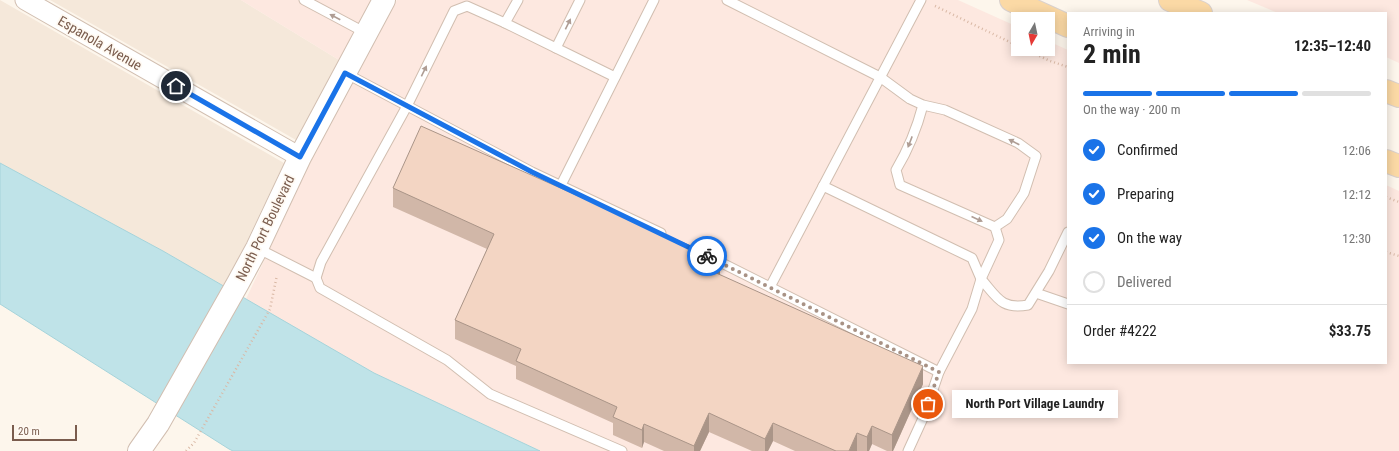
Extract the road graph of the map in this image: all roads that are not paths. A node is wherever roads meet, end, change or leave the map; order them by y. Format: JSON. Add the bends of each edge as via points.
{"nodes":[{"id":1,"x":25,"y":0,"type":"edge"},
{"id":2,"x":304,"y":0,"type":"edge"},
{"id":3,"x":384,"y":0,"type":"edge"},
{"id":4,"x":518,"y":0,"type":"edge"},
{"id":5,"x":580,"y":0,"type":"edge"},
{"id":6,"x":654,"y":0,"type":"edge"},
{"id":7,"x":727,"y":0,"type":"edge"},
{"id":8,"x":1011,"y":0,"type":"edge"},
{"id":9,"x":1170,"y":0,"type":"edge"},
{"id":10,"x":925,"y":2,"type":"edge"},
{"id":11,"x":1198,"y":12,"type":"edge"},
{"id":12,"x":505,"y":23,"type":"junction"},
{"id":13,"x":1067,"y":26,"type":"edge"},
{"id":14,"x":366,"y":33,"type":"junction"},
{"id":15,"x":556,"y":48,"type":"junction"},
{"id":16,"x":345,"y":73,"type":"junction"},
{"id":17,"x":615,"y":77,"type":"junction"},
{"id":18,"x":880,"y":77,"type":"junction"},
{"id":19,"x":1387,"y":91,"type":"edge"},
{"id":20,"x":1399,"y":96,"type":"edge"},
{"id":21,"x":923,"y":105,"type":"junction"},
{"id":22,"x":407,"y":106,"type":"junction"},
{"id":23,"x":300,"y":157,"type":"junction"},
{"id":24,"x":1387,"y":161,"type":"edge"},
{"id":25,"x":1399,"y":166,"type":"edge"},
{"id":26,"x":561,"y":185,"type":"junction"},
{"id":27,"x":823,"y":186,"type":"junction"},
{"id":28,"x":994,"y":227,"type":"junction"},
{"id":29,"x":1067,"y":234,"type":"edge"},
{"id":30,"x":667,"y":236,"type":"edge"},
{"id":31,"x":257,"y":248,"type":"junction"},
{"id":32,"x":702,"y":253,"type":"edge"},
{"id":33,"x":316,"y":278,"type":"junction"},
{"id":34,"x":981,"y":279,"type":"junction"},
{"id":35,"x":770,"y":287,"type":"junction"},
{"id":36,"x":1036,"y":293,"type":"junction"},
{"id":37,"x":1067,"y":304,"type":"edge"},
{"id":38,"x":939,"y":372,"type":"junction"},
{"id":39,"x":139,"y":451,"type":"edge"},
{"id":40,"x":622,"y":451,"type":"edge"},
{"id":41,"x":908,"y":451,"type":"edge"}],
"edges":[{"from":1,"to":23,"type":"street","name":"Espanola Avenue"},
{"from":14,"to":2,"type":"lane","one_way":true},
{"from":3,"to":14,"type":"street","name":"North Port Boulevard"},
{"from":4,"to":12,"type":"lane"},
{"from":15,"to":5,"type":"lane","one_way":true},
{"from":6,"to":17,"type":"lane"},
{"from":7,"to":18,"type":"lane"},
{"from":8,"to":13,"type":"main road"},
{"from":9,"to":11,"type":"main road"},
{"from":10,"to":18,"type":"lane"},
{"from":12,"to":15,"type":"lane"},
{"from":22,"to":12,"type":"lane","one_way":true,"via":[[454,11],[466,6]]},
{"from":14,"to":16,"type":"street","name":"North Port Boulevard"},
{"from":15,"to":17,"type":"lane"},
{"from":16,"to":22,"type":"lane"},
{"from":16,"to":23,"type":"street","name":"North Port Boulevard"},
{"from":17,"to":26,"type":"lane"},
{"from":18,"to":21,"type":"lane","via":[[910,99]]},
{"from":18,"to":27,"type":"lane"},
{"from":19,"to":20,"type":"main road"},
{"from":21,"to":28,"type":"lane","one_way":true,"via":[[906,153],[896,170],[900,185]]},
{"from":28,"to":21,"type":"lane","one_way":true,"via":[[1007,219],[1024,193],[1036,156],[1018,143],[945,110]]},
{"from":22,"to":26,"type":"lane"},
{"from":22,"to":33,"type":"lane","via":[[321,262]]},
{"from":23,"to":31,"type":"street","name":"North Port Boulevard"},
{"from":24,"to":25,"type":"main road"},
{"from":26,"to":30,"type":"lane"},
{"from":27,"to":34,"type":"lane","via":[[972,258]]},
{"from":27,"to":35,"type":"lane"},
{"from":28,"to":34,"type":"lane","via":[[999,240]]},
{"from":29,"to":36,"type":"lane"},
{"from":31,"to":33,"type":"lane"},
{"from":31,"to":39,"type":"street","name":"North Port Boulevard","via":[[158,424]]},
{"from":32,"to":35,"type":"lane"},
{"from":33,"to":40,"type":"lane","via":[[320,288],[447,360],[490,394]]},
{"from":34,"to":36,"type":"lane","via":[[1002,303],[1016,308],[1028,305]]},
{"from":34,"to":38,"type":"lane","via":[[972,309]]},
{"from":35,"to":38,"type":"lane"},
{"from":36,"to":37,"type":"lane"},
{"from":38,"to":41,"type":"lane","via":[[924,416]]}]}
